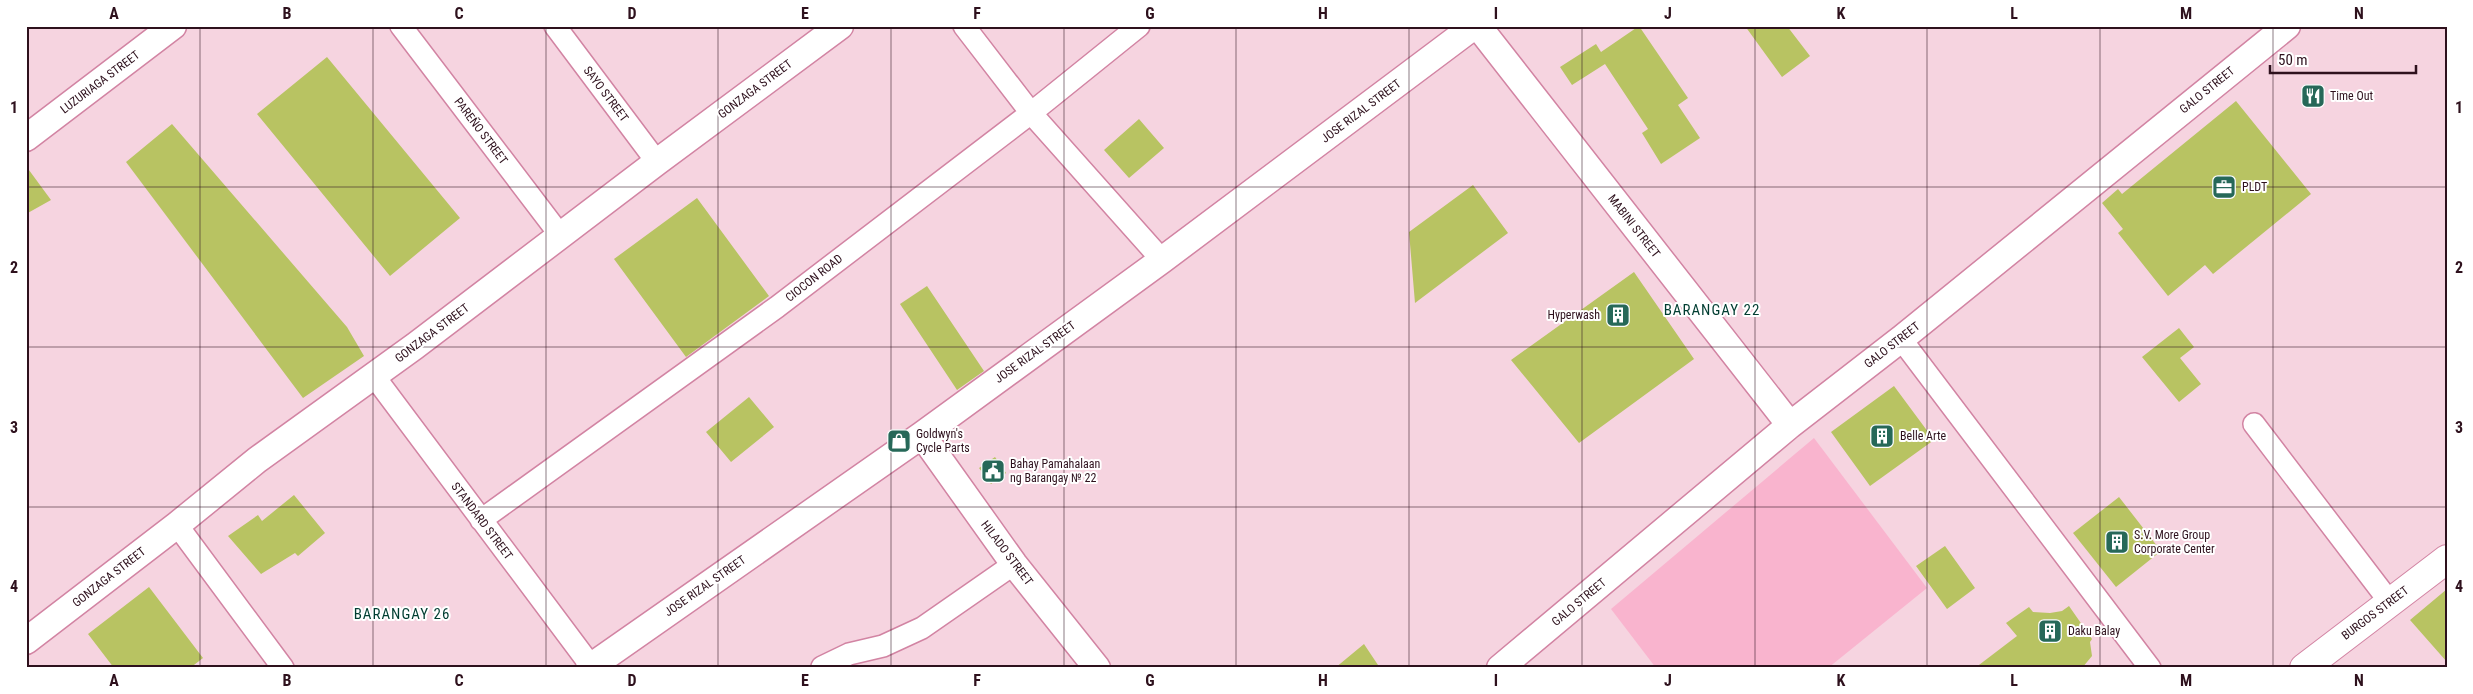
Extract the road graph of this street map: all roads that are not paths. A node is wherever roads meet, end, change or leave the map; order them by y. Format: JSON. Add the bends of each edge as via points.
{"nodes":[{"id":1,"x":173,"y":26,"type":"edge"},
{"id":2,"x":401,"y":26,"type":"edge"},
{"id":3,"x":556,"y":26,"type":"edge"},
{"id":4,"x":840,"y":26,"type":"edge"},
{"id":5,"x":964,"y":26,"type":"edge"},
{"id":6,"x":1140,"y":26,"type":"edge"},
{"id":7,"x":1476,"y":26,"type":"edge"},
{"id":8,"x":2288,"y":26,"type":"edge"},
{"id":9,"x":1032,"y":113,"type":"junction"},
{"id":10,"x":26,"y":138,"type":"edge"},
{"id":11,"x":657,"y":162,"type":"junction"},
{"id":12,"x":560,"y":235,"type":"junction"},
{"id":13,"x":1162,"y":260,"type":"junction"},
{"id":14,"x":1901,"y":339,"type":"junction"},
{"id":15,"x":374,"y":376,"type":"junction"},
{"id":16,"x":2254,"y":424,"type":"dead end"},
{"id":17,"x":1790,"y":425,"type":"junction"},
{"id":18,"x":922,"y":435,"type":"junction"},
{"id":19,"x":481,"y":520,"type":"junction"},
{"id":20,"x":176,"y":526,"type":"junction"},
{"id":21,"x":2447,"y":559,"type":"edge"},
{"id":22,"x":1014,"y":564,"type":"junction"},
{"id":23,"x":2389,"y":601,"type":"junction"},
{"id":24,"x":26,"y":641,"type":"edge"},
{"id":25,"x":590,"y":667,"type":"edge"},
{"id":26,"x":822,"y":667,"type":"edge"},
{"id":27,"x":283,"y":668,"type":"edge"},
{"id":28,"x":1097,"y":668,"type":"edge"},
{"id":29,"x":1500,"y":668,"type":"edge"},
{"id":30,"x":2150,"y":668,"type":"edge"},
{"id":31,"x":2304,"y":668,"type":"edge"}],
"edges":[{"from":1,"to":10,"type":"street","name":"LUZURIAGA STREET"},
{"from":2,"to":12,"type":"street","name":"PAREÑO STREET"},
{"from":3,"to":11,"type":"street","name":"SAYO STREET"},
{"from":4,"to":11,"type":"street","name":"GONZAGA STREET"},
{"from":5,"to":9,"type":"street"},
{"from":6,"to":9,"type":"street","name":"CIOCON ROAD"},
{"from":7,"to":13,"type":"street","name":"JOSE RIZAL STREET"},
{"from":7,"to":17,"type":"street","name":"MABINI STREET"},
{"from":8,"to":14,"type":"street","name":"GALO STREET"},
{"from":9,"to":13,"type":"street"},
{"from":9,"to":19,"type":"street","name":"CIOCON ROAD","via":[[777,307]]},
{"from":11,"to":12,"type":"street","name":"GONZAGA STREET"},
{"from":12,"to":15,"type":"street","name":"GONZAGA STREET"},
{"from":13,"to":18,"type":"street","name":"JOSE RIZAL STREET"},
{"from":14,"to":17,"type":"street","name":"GALO STREET"},
{"from":14,"to":30,"type":"street"},
{"from":15,"to":19,"type":"street","name":"STANDARD STREET"},
{"from":15,"to":20,"type":"street","name":"GONZAGA STREET","via":[[257,460]]},
{"from":16,"to":23,"type":"street"},
{"from":17,"to":29,"type":"street","name":"GALO STREET"},
{"from":18,"to":22,"type":"street","name":"HILADO STREET"},
{"from":18,"to":25,"type":"street","name":"JOSE RIZAL STREET"},
{"from":19,"to":25,"type":"street","name":"STANDARD STREET"},
{"from":20,"to":24,"type":"street","name":"GONZAGA STREET"},
{"from":20,"to":27,"type":"street"},
{"from":21,"to":23,"type":"main road","name":"BURGOS STREET"},
{"from":22,"to":26,"type":"street","via":[[922,628],[883,646],[849,654]]},
{"from":22,"to":28,"type":"street","name":"HILADO STREET"},
{"from":23,"to":31,"type":"main road","name":"BURGOS STREET"}]}
